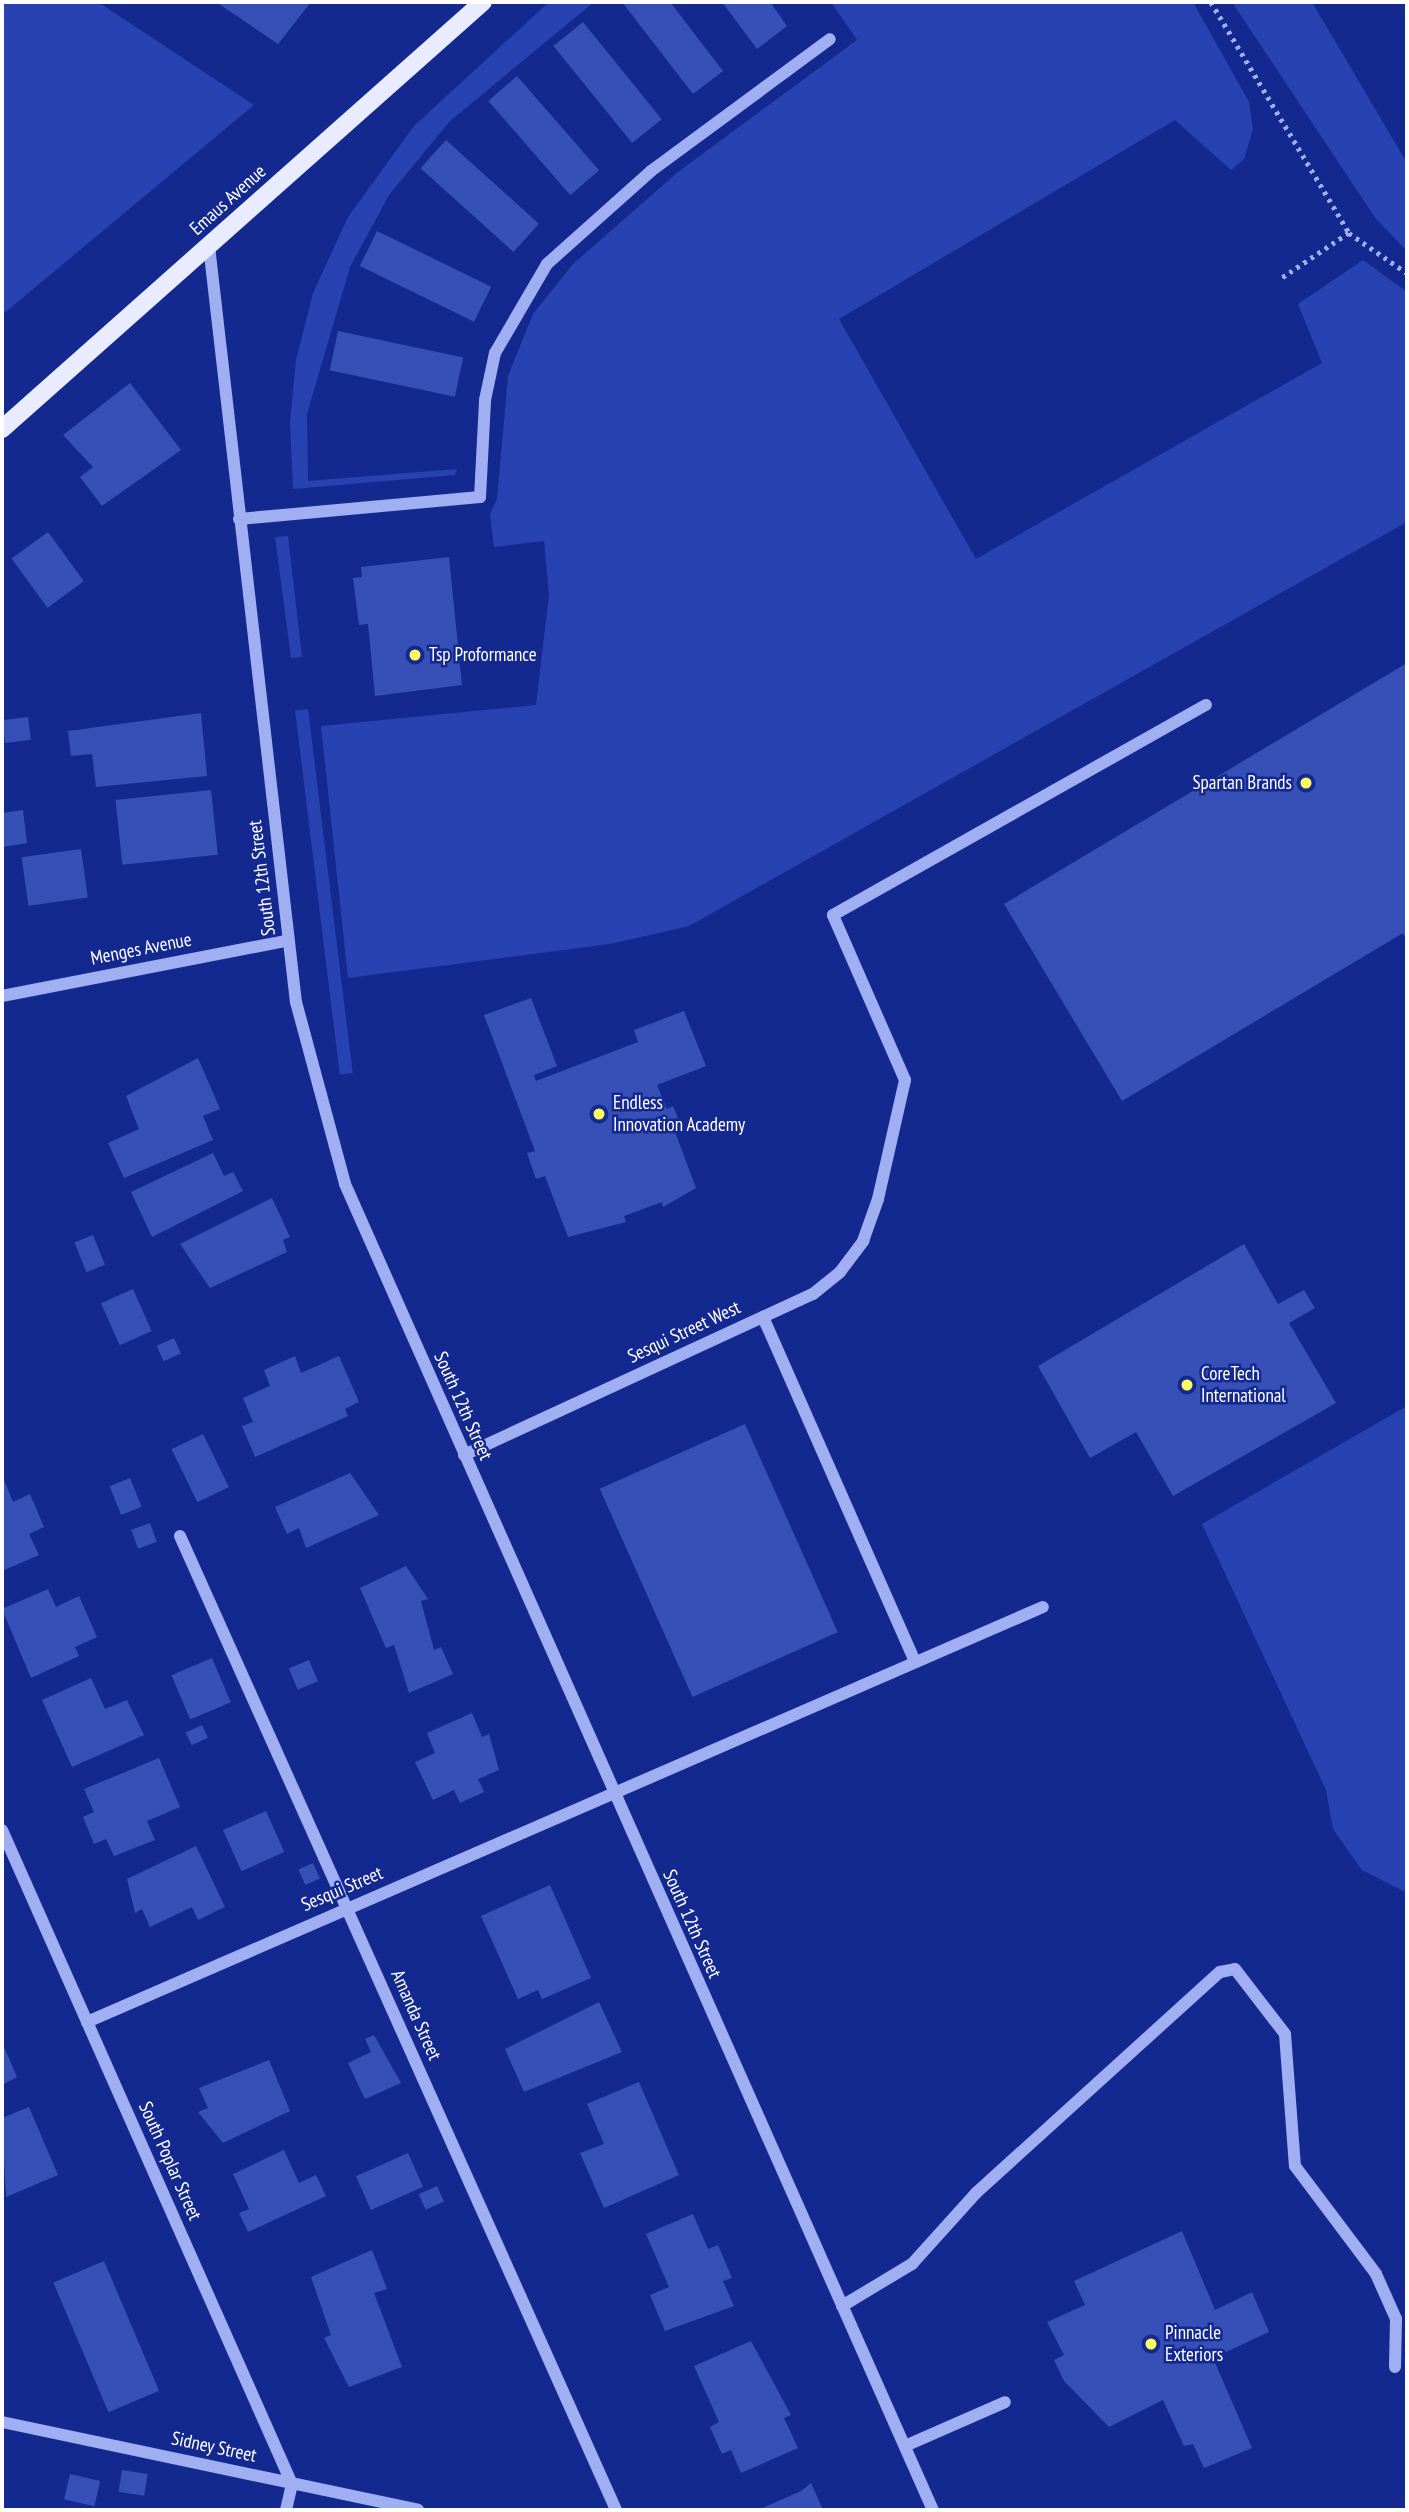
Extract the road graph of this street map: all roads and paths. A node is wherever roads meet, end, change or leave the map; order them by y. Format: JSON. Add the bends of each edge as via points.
{"nodes":[{"id":1,"x":484,"y":2,"type":"edge"},
{"id":2,"x":1211,"y":2,"type":"edge"},
{"id":3,"x":831,"y":39,"type":"dead end"},
{"id":4,"x":1349,"y":233,"type":"junction"},
{"id":5,"x":209,"y":246,"type":"junction"},
{"id":6,"x":1407,"y":273,"type":"edge"},
{"id":7,"x":1282,"y":278,"type":"dead end"},
{"id":8,"x":2,"y":429,"type":"edge"},
{"id":9,"x":239,"y":519,"type":"junction"},
{"id":10,"x":1206,"y":705,"type":"dead end"},
{"id":11,"x":289,"y":940,"type":"junction"},
{"id":12,"x":2,"y":996,"type":"edge"},
{"id":13,"x":763,"y":1317,"type":"junction"},
{"id":14,"x":464,"y":1455,"type":"junction"},
{"id":15,"x":180,"y":1536,"type":"dead end"},
{"id":16,"x":1043,"y":1607,"type":"dead end"},
{"id":17,"x":915,"y":1662,"type":"junction"},
{"id":18,"x":612,"y":1793,"type":"junction"},
{"id":19,"x":2,"y":1830,"type":"edge"},
{"id":20,"x":347,"y":1908,"type":"junction"},
{"id":21,"x":87,"y":2022,"type":"junction"},
{"id":22,"x":842,"y":2306,"type":"junction"},
{"id":23,"x":1395,"y":2367,"type":"dead end"},
{"id":24,"x":1005,"y":2402,"type":"dead end"},
{"id":25,"x":2,"y":2422,"type":"edge"},
{"id":26,"x":905,"y":2446,"type":"junction"},
{"id":27,"x":292,"y":2484,"type":"junction"},
{"id":28,"x":286,"y":2510,"type":"edge"},
{"id":29,"x":418,"y":2510,"type":"edge"},
{"id":30,"x":616,"y":2510,"type":"edge"},
{"id":31,"x":933,"y":2510,"type":"edge"}],
"edges":[{"from":1,"to":5,"type":"main road","name":"Emaus Avenue"},
{"from":2,"to":4,"type":"path"},
{"from":3,"to":9,"type":"street","via":[[651,171],[547,264],[495,353],[485,400],[480,497]]},
{"from":4,"to":6,"type":"path"},
{"from":4,"to":7,"type":"path"},
{"from":5,"to":8,"type":"main road","name":"Emaus Avenue"},
{"from":5,"to":9,"type":"street","name":"South 12th Street"},
{"from":9,"to":11,"type":"street","name":"South 12th Street"},
{"from":10,"to":13,"type":"street","name":"Sesqui Street West","via":[[833,915],[905,1080],[878,1199],[863,1241],[840,1272],[813,1294]]},
{"from":11,"to":12,"type":"street","name":"Menges Avenue"},
{"from":11,"to":14,"type":"street","name":"South 12th Street","via":[[316,1094],[345,1184]]},
{"from":13,"to":14,"type":"street","name":"Sesqui Street West"},
{"from":13,"to":17,"type":"street"},
{"from":14,"to":18,"type":"street","name":"South 12th Street"},
{"from":15,"to":20,"type":"street","name":"Amanda Street"},
{"from":16,"to":17,"type":"street","name":"Sesqui Street"},
{"from":17,"to":18,"type":"street","name":"Sesqui Street"},
{"from":18,"to":20,"type":"street","name":"Sesqui Street"},
{"from":18,"to":22,"type":"street","name":"South 12th Street"},
{"from":19,"to":21,"type":"street","name":"South Poplar Street"},
{"from":20,"to":21,"type":"street","name":"Sesqui Street"},
{"from":20,"to":30,"type":"street","name":"Amanda Street"},
{"from":21,"to":27,"type":"street","name":"South Poplar Street"},
{"from":22,"to":23,"type":"street","via":[[912,2264],[976,2193],[1220,1972],[1235,1969],[1285,2034],[1294,2166],[1376,2274],[1396,2319]]},
{"from":22,"to":26,"type":"street","name":"South 12th Street"},
{"from":24,"to":26,"type":"street"},
{"from":25,"to":27,"type":"street","name":"Sidney Street"},
{"from":26,"to":31,"type":"street","name":"South 12th Street"},
{"from":27,"to":28,"type":"street"},
{"from":27,"to":29,"type":"street","name":"Sidney Street"}]}
